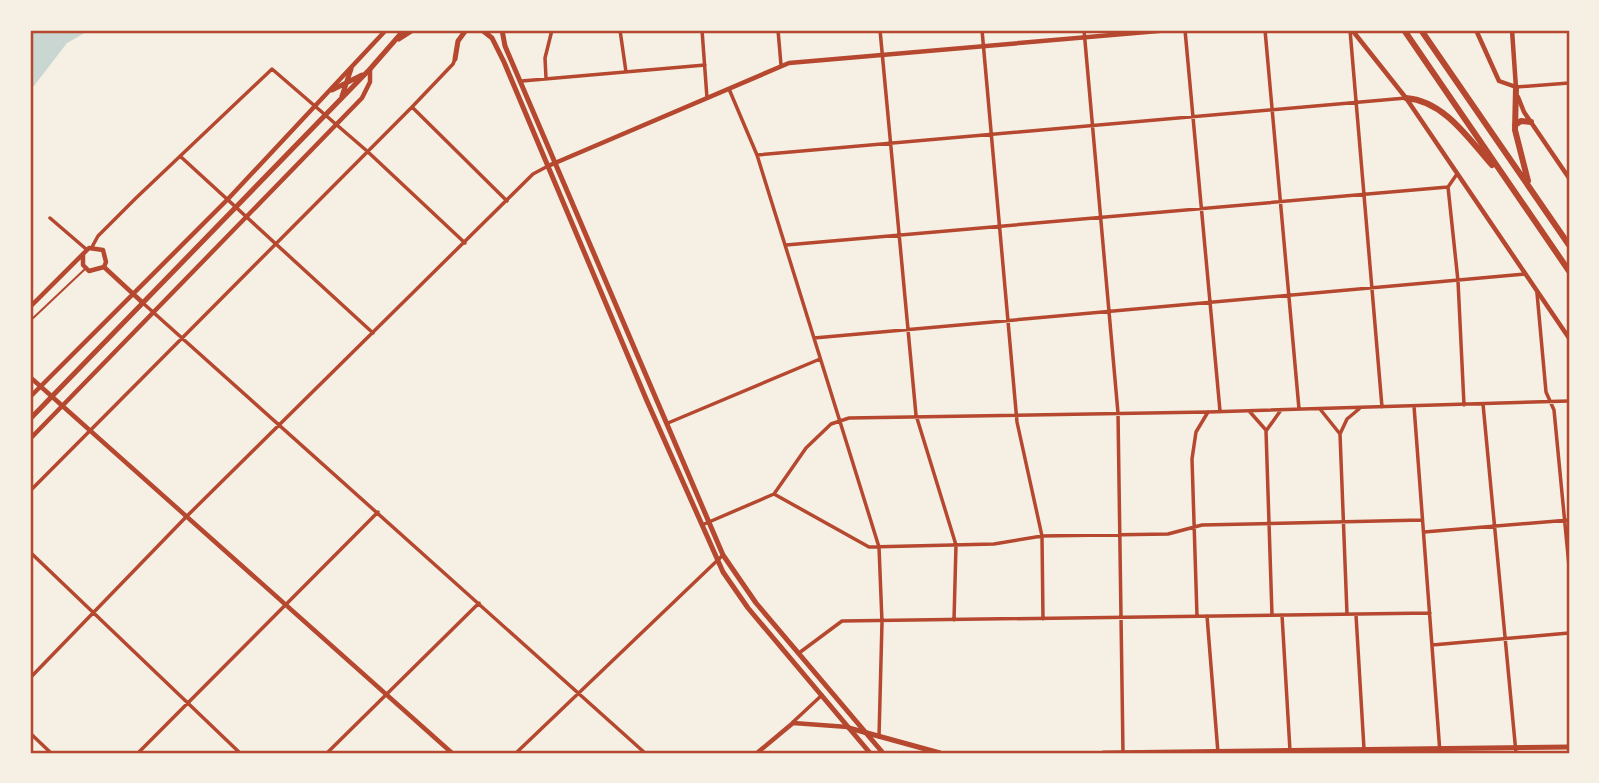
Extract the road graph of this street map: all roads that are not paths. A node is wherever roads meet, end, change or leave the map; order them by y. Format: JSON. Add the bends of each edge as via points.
{"nodes":[{"id":1,"x":386,"y":30,"type":"edge"},
{"id":2,"x":404,"y":30,"type":"edge"},
{"id":3,"x":413,"y":30,"type":"edge"},
{"id":4,"x":466,"y":30,"type":"edge"},
{"id":5,"x":482,"y":30,"type":"edge"},
{"id":6,"x":502,"y":30,"type":"edge"},
{"id":7,"x":552,"y":30,"type":"edge"},
{"id":8,"x":620,"y":30,"type":"edge"},
{"id":9,"x":702,"y":30,"type":"edge"},
{"id":10,"x":778,"y":30,"type":"edge"},
{"id":11,"x":880,"y":30,"type":"edge"},
{"id":12,"x":982,"y":30,"type":"edge"},
{"id":13,"x":1084,"y":30,"type":"edge"},
{"id":14,"x":1170,"y":30,"type":"edge"},
{"id":15,"x":1185,"y":30,"type":"edge"},
{"id":16,"x":1265,"y":30,"type":"edge"},
{"id":17,"x":1351,"y":30,"type":"edge"},
{"id":18,"x":1404,"y":30,"type":"edge"},
{"id":19,"x":1420,"y":30,"type":"edge"},
{"id":20,"x":1475,"y":30,"type":"edge"},
{"id":21,"x":1512,"y":30,"type":"edge"},
{"id":22,"x":1085,"y":37,"type":"junction"},
{"id":23,"x":394,"y":43,"type":"junction"},
{"id":24,"x":984,"y":45,"type":"junction"},
{"id":25,"x":883,"y":54,"type":"junction"},
{"id":26,"x":455,"y":59,"type":"joint"},
{"id":27,"x":705,"y":65,"type":"junction"},
{"id":28,"x":781,"y":65,"type":"junction"},
{"id":29,"x":351,"y":69,"type":"junction"},
{"id":30,"x":370,"y":69,"type":"junction"},
{"id":31,"x":626,"y":72,"type":"junction"},
{"id":32,"x":546,"y":78,"type":"junction"},
{"id":33,"x":522,"y":81,"type":"junction"},
{"id":34,"x":1569,"y":83,"type":"edge"},
{"id":35,"x":347,"y":84,"type":"junction"},
{"id":36,"x":1516,"y":87,"type":"junction"},
{"id":37,"x":729,"y":89,"type":"junction"},
{"id":38,"x":332,"y":90,"type":"junction"},
{"id":39,"x":707,"y":98,"type":"junction"},
{"id":40,"x":1406,"y":98,"type":"junction"},
{"id":41,"x":341,"y":100,"type":"junction"},
{"id":42,"x":1356,"y":101,"type":"junction"},
{"id":43,"x":316,"y":107,"type":"junction"},
{"id":44,"x":412,"y":107,"type":"junction"},
{"id":45,"x":1272,"y":108,"type":"junction"},
{"id":46,"x":1195,"y":114,"type":"junction"},
{"id":47,"x":326,"y":116,"type":"junction"},
{"id":48,"x":1531,"y":122,"type":"junction"},
{"id":49,"x":1094,"y":124,"type":"junction"},
{"id":50,"x":335,"y":125,"type":"junction"},
{"id":51,"x":1515,"y":125,"type":"junction"},
{"id":52,"x":992,"y":134,"type":"junction"},
{"id":53,"x":890,"y":142,"type":"junction"},
{"id":54,"x":367,"y":151,"type":"junction"},
{"id":55,"x":757,"y":155,"type":"junction"},
{"id":56,"x":180,"y":156,"type":"junction"},
{"id":57,"x":557,"y":163,"type":"junction"},
{"id":58,"x":548,"y":166,"type":"junction"},
{"id":59,"x":1457,"y":174,"type":"junction"},
{"id":60,"x":1569,"y":178,"type":"edge"},
{"id":61,"x":1448,"y":187,"type":"junction"},
{"id":62,"x":1512,"y":188,"type":"junction"},
{"id":63,"x":1364,"y":196,"type":"junction"},
{"id":64,"x":1536,"y":198,"type":"junction"},
{"id":65,"x":228,"y":199,"type":"junction"},
{"id":66,"x":507,"y":201,"type":"junction"},
{"id":67,"x":1280,"y":202,"type":"junction"},
{"id":68,"x":237,"y":208,"type":"junction"},
{"id":69,"x":1202,"y":209,"type":"junction"},
{"id":70,"x":246,"y":216,"type":"junction"},
{"id":71,"x":50,"y":218,"type":"dead end"},
{"id":72,"x":1102,"y":218,"type":"junction"},
{"id":73,"x":999,"y":226,"type":"junction"},
{"id":74,"x":901,"y":236,"type":"junction"},
{"id":75,"x":275,"y":243,"type":"junction"},
{"id":76,"x":465,"y":243,"type":"junction"},
{"id":77,"x":786,"y":246,"type":"junction"},
{"id":78,"x":1569,"y":246,"type":"edge"},
{"id":79,"x":92,"y":247,"type":"junction"},
{"id":80,"x":84,"y":251,"type":"junction"},
{"id":81,"x":104,"y":267,"type":"junction"},
{"id":82,"x":86,"y":268,"type":"junction"},
{"id":83,"x":1569,"y":271,"type":"edge"},
{"id":84,"x":1525,"y":274,"type":"junction"},
{"id":85,"x":1458,"y":281,"type":"junction"},
{"id":86,"x":1373,"y":288,"type":"junction"},
{"id":87,"x":1536,"y":290,"type":"junction"},
{"id":88,"x":132,"y":294,"type":"junction"},
{"id":89,"x":1289,"y":296,"type":"junction"},
{"id":90,"x":143,"y":303,"type":"junction"},
{"id":91,"x":1210,"y":303,"type":"junction"},
{"id":92,"x":30,"y":307,"type":"edge"},
{"id":93,"x":1110,"y":310,"type":"junction"},
{"id":94,"x":152,"y":312,"type":"junction"},
{"id":95,"x":30,"y":321,"type":"edge"},
{"id":96,"x":1008,"y":321,"type":"junction"},
{"id":97,"x":909,"y":328,"type":"junction"},
{"id":98,"x":373,"y":333,"type":"junction"},
{"id":99,"x":180,"y":336,"type":"junction"},
{"id":100,"x":814,"y":338,"type":"junction"},
{"id":101,"x":1569,"y":338,"type":"edge"},
{"id":102,"x":820,"y":359,"type":"junction"},
{"id":103,"x":30,"y":377,"type":"edge"},
{"id":104,"x":40,"y":386,"type":"junction"},
{"id":105,"x":30,"y":397,"type":"edge"},
{"id":106,"x":52,"y":397,"type":"junction"},
{"id":107,"x":1550,"y":401,"type":"junction"},
{"id":108,"x":1569,"y":401,"type":"edge"},
{"id":109,"x":1483,"y":404,"type":"junction"},
{"id":110,"x":1464,"y":405,"type":"junction"},
{"id":111,"x":61,"y":406,"type":"junction"},
{"id":112,"x":1414,"y":406,"type":"junction"},
{"id":113,"x":1382,"y":407,"type":"junction"},
{"id":114,"x":1361,"y":408,"type":"junction"},
{"id":115,"x":1299,"y":409,"type":"junction"},
{"id":116,"x":1320,"y":409,"type":"junction"},
{"id":117,"x":1281,"y":410,"type":"junction"},
{"id":118,"x":1220,"y":411,"type":"junction"},
{"id":119,"x":1249,"y":411,"type":"junction"},
{"id":120,"x":1208,"y":412,"type":"junction"},
{"id":121,"x":1118,"y":413,"type":"junction"},
{"id":122,"x":1016,"y":414,"type":"junction"},
{"id":123,"x":916,"y":415,"type":"junction"},
{"id":124,"x":30,"y":419,"type":"edge"},
{"id":125,"x":839,"y":420,"type":"junction"},
{"id":126,"x":668,"y":423,"type":"junction"},
{"id":127,"x":280,"y":426,"type":"junction"},
{"id":128,"x":88,"y":431,"type":"junction"},
{"id":129,"x":1266,"y":431,"type":"junction"},
{"id":130,"x":1340,"y":434,"type":"junction"},
{"id":131,"x":30,"y":439,"type":"edge"},
{"id":132,"x":30,"y":491,"type":"edge"},
{"id":133,"x":774,"y":494,"type":"junction"},
{"id":134,"x":378,"y":512,"type":"junction"},
{"id":135,"x":186,"y":517,"type":"junction"},
{"id":136,"x":1422,"y":520,"type":"junction"},
{"id":137,"x":1567,"y":520,"type":"edge"},
{"id":138,"x":1269,"y":522,"type":"junction"},
{"id":139,"x":1344,"y":522,"type":"junction"},
{"id":140,"x":705,"y":524,"type":"junction"},
{"id":141,"x":1195,"y":525,"type":"junction"},
{"id":142,"x":1494,"y":526,"type":"junction"},
{"id":143,"x":1424,"y":532,"type":"junction"},
{"id":144,"x":1122,"y":534,"type":"junction"},
{"id":145,"x":1042,"y":536,"type":"junction"},
{"id":146,"x":956,"y":545,"type":"junction"},
{"id":147,"x":879,"y":547,"type":"junction"},
{"id":148,"x":30,"y":552,"type":"edge"},
{"id":149,"x":723,"y":555,"type":"junction"},
{"id":150,"x":716,"y":559,"type":"junction"},
{"id":151,"x":1569,"y":566,"type":"edge"},
{"id":152,"x":479,"y":603,"type":"junction"},
{"id":153,"x":285,"y":606,"type":"junction"},
{"id":154,"x":93,"y":612,"type":"junction"},
{"id":155,"x":1430,"y":613,"type":"junction"},
{"id":156,"x":1347,"y":614,"type":"junction"},
{"id":157,"x":1356,"y":614,"type":"junction"},
{"id":158,"x":1272,"y":615,"type":"junction"},
{"id":159,"x":1282,"y":615,"type":"junction"},
{"id":160,"x":1207,"y":616,"type":"junction"},
{"id":161,"x":1122,"y":617,"type":"junction"},
{"id":162,"x":1197,"y":617,"type":"junction"},
{"id":163,"x":1043,"y":619,"type":"junction"},
{"id":164,"x":954,"y":621,"type":"junction"},
{"id":165,"x":882,"y":622,"type":"junction"},
{"id":166,"x":1569,"y":633,"type":"edge"},
{"id":167,"x":1506,"y":638,"type":"junction"},
{"id":168,"x":1432,"y":645,"type":"junction"},
{"id":169,"x":798,"y":653,"type":"junction"},
{"id":170,"x":30,"y":678,"type":"edge"},
{"id":171,"x":578,"y":694,"type":"junction"},
{"id":172,"x":386,"y":695,"type":"junction"},
{"id":173,"x":822,"y":695,"type":"junction"},
{"id":174,"x":189,"y":703,"type":"junction"},
{"id":175,"x":793,"y":723,"type":"junction"},
{"id":176,"x":849,"y":727,"type":"junction"},
{"id":177,"x":30,"y":733,"type":"edge"},
{"id":178,"x":867,"y":733,"type":"junction"},
{"id":179,"x":879,"y":737,"type":"junction"},
{"id":180,"x":1569,"y":747,"type":"edge"},
{"id":181,"x":1364,"y":749,"type":"junction"},
{"id":182,"x":1516,"y":750,"type":"edge"},
{"id":183,"x":1290,"y":751,"type":"junction"},
{"id":184,"x":1440,"y":751,"type":"edge"},
{"id":185,"x":1123,"y":752,"type":"edge"},
{"id":186,"x":1218,"y":752,"type":"edge"},
{"id":187,"x":51,"y":753,"type":"edge"},
{"id":188,"x":138,"y":753,"type":"edge"},
{"id":189,"x":240,"y":753,"type":"edge"},
{"id":190,"x":327,"y":753,"type":"edge"},
{"id":191,"x":452,"y":753,"type":"edge"},
{"id":192,"x":516,"y":753,"type":"edge"},
{"id":193,"x":645,"y":753,"type":"edge"},
{"id":194,"x":757,"y":753,"type":"edge"},
{"id":195,"x":870,"y":753,"type":"edge"},
{"id":196,"x":883,"y":753,"type":"edge"},
{"id":197,"x":937,"y":753,"type":"edge"},
{"id":198,"x":1103,"y":753,"type":"edge"}],
"edges":[{"from":1,"to":29,"type":"street"},
{"from":2,"to":23,"type":"main road"},
{"from":3,"to":23,"type":"main road"},
{"from":4,"to":26,"type":"main road","via":[[458,41]]},
{"from":5,"to":58,"type":"main road","via":[[495,42]]},
{"from":6,"to":33,"type":"main road"},
{"from":7,"to":32,"type":"street"},
{"from":8,"to":31,"type":"street"},
{"from":9,"to":27,"type":"street"},
{"from":10,"to":28,"type":"street"},
{"from":11,"to":25,"type":"street"},
{"from":12,"to":24,"type":"street"},
{"from":13,"to":22,"type":"street"},
{"from":14,"to":22,"type":"street"},
{"from":15,"to":46,"type":"street"},
{"from":16,"to":45,"type":"street"},
{"from":17,"to":40,"type":"street"},
{"from":17,"to":42,"type":"street"},
{"from":18,"to":62,"type":"highway"},
{"from":19,"to":64,"type":"highway"},
{"from":20,"to":36,"type":"street","via":[[1499,81]]},
{"from":21,"to":36,"type":"street"},
{"from":22,"to":24,"type":"street"},
{"from":22,"to":49,"type":"street"},
{"from":23,"to":30,"type":"main road"},
{"from":24,"to":25,"type":"street"},
{"from":24,"to":52,"type":"street"},
{"from":25,"to":28,"type":"street"},
{"from":25,"to":53,"type":"street"},
{"from":26,"to":44,"type":"street"},
{"from":27,"to":31,"type":"street"},
{"from":27,"to":39,"type":"street"},
{"from":28,"to":37,"type":"street"},
{"from":29,"to":35,"type":"main road"},
{"from":29,"to":38,"type":"street"},
{"from":30,"to":35,"type":"main road"},
{"from":30,"to":41,"type":"main road"},
{"from":30,"to":50,"type":"street","via":[[362,98]]},
{"from":31,"to":32,"type":"street"},
{"from":32,"to":33,"type":"street"},
{"from":33,"to":57,"type":"main road"},
{"from":34,"to":36,"type":"street"},
{"from":35,"to":38,"type":"main road"},
{"from":35,"to":41,"type":"main road"},
{"from":36,"to":48,"type":"street","via":[[1519,104]]},
{"from":36,"to":51,"type":"highway"},
{"from":37,"to":39,"type":"street"},
{"from":37,"to":55,"type":"street"},
{"from":38,"to":43,"type":"street"},
{"from":39,"to":57,"type":"street"},
{"from":40,"to":42,"type":"street"},
{"from":40,"to":59,"type":"street"},
{"from":40,"to":62,"type":"highway","via":[[1427,102],[1444,113]]},
{"from":41,"to":47,"type":"main road"},
{"from":42,"to":45,"type":"street"},
{"from":42,"to":63,"type":"street"},
{"from":43,"to":47,"type":"street"},
{"from":43,"to":56,"type":"street","via":[[270,69]]},
{"from":43,"to":65,"type":"street"},
{"from":44,"to":54,"type":"street"},
{"from":44,"to":66,"type":"street"},
{"from":45,"to":46,"type":"street"},
{"from":45,"to":67,"type":"street"},
{"from":46,"to":49,"type":"street"},
{"from":46,"to":69,"type":"street"},
{"from":47,"to":50,"type":"street"},
{"from":47,"to":68,"type":"main road"},
{"from":48,"to":51,"type":"highway"},
{"from":48,"to":60,"type":"street"},
{"from":49,"to":52,"type":"street"},
{"from":49,"to":72,"type":"street"},
{"from":50,"to":54,"type":"street"},
{"from":50,"to":70,"type":"street"},
{"from":51,"to":64,"type":"highway","via":[[1521,162]]},
{"from":52,"to":53,"type":"street"},
{"from":52,"to":73,"type":"street"},
{"from":53,"to":55,"type":"street"},
{"from":53,"to":74,"type":"street"},
{"from":54,"to":75,"type":"street"},
{"from":54,"to":76,"type":"street"},
{"from":55,"to":77,"type":"street"},
{"from":56,"to":65,"type":"street"},
{"from":56,"to":79,"type":"street"},
{"from":57,"to":58,"type":"street"},
{"from":57,"to":126,"type":"main road"},
{"from":58,"to":66,"type":"street","via":[[533,174]]},
{"from":58,"to":140,"type":"main road"},
{"from":59,"to":61,"type":"street"},
{"from":59,"to":84,"type":"street"},
{"from":61,"to":63,"type":"street"},
{"from":61,"to":85,"type":"street"},
{"from":62,"to":83,"type":"highway"},
{"from":63,"to":67,"type":"street"},
{"from":63,"to":86,"type":"street"},
{"from":64,"to":78,"type":"highway"},
{"from":65,"to":68,"type":"street"},
{"from":65,"to":88,"type":"street"},
{"from":66,"to":76,"type":"street"},
{"from":67,"to":69,"type":"street"},
{"from":67,"to":89,"type":"street"},
{"from":68,"to":70,"type":"street"},
{"from":68,"to":90,"type":"main road"},
{"from":69,"to":72,"type":"street"},
{"from":69,"to":91,"type":"street"},
{"from":70,"to":75,"type":"street"},
{"from":70,"to":94,"type":"street"},
{"from":71,"to":80,"type":"street"},
{"from":72,"to":73,"type":"street"},
{"from":72,"to":93,"type":"street"},
{"from":73,"to":74,"type":"street"},
{"from":73,"to":96,"type":"street"},
{"from":74,"to":77,"type":"street"},
{"from":74,"to":97,"type":"street"},
{"from":75,"to":98,"type":"street"},
{"from":75,"to":99,"type":"street"},
{"from":76,"to":98,"type":"street"},
{"from":77,"to":100,"type":"street"},
{"from":79,"to":80,"type":"street"},
{"from":79,"to":81,"type":"street","via":[[103,250]]},
{"from":80,"to":82,"type":"street"},
{"from":80,"to":92,"type":"street"},
{"from":81,"to":82,"type":"street","via":[[93,272]]},
{"from":81,"to":88,"type":"street"},
{"from":82,"to":95,"type":"lane"},
{"from":84,"to":85,"type":"street"},
{"from":84,"to":87,"type":"street"},
{"from":85,"to":86,"type":"street"},
{"from":85,"to":110,"type":"street"},
{"from":86,"to":89,"type":"street"},
{"from":86,"to":113,"type":"street"},
{"from":87,"to":101,"type":"street"},
{"from":87,"to":107,"type":"street"},
{"from":88,"to":90,"type":"street"},
{"from":88,"to":104,"type":"street"},
{"from":89,"to":91,"type":"street"},
{"from":89,"to":115,"type":"street"},
{"from":90,"to":94,"type":"street"},
{"from":90,"to":106,"type":"main road"},
{"from":91,"to":93,"type":"street"},
{"from":91,"to":118,"type":"street"},
{"from":93,"to":96,"type":"street"},
{"from":93,"to":121,"type":"street"},
{"from":94,"to":99,"type":"street"},
{"from":94,"to":111,"type":"street"},
{"from":96,"to":97,"type":"street"},
{"from":96,"to":122,"type":"street"},
{"from":97,"to":100,"type":"street"},
{"from":97,"to":123,"type":"street"},
{"from":98,"to":127,"type":"street"},
{"from":99,"to":127,"type":"street"},
{"from":99,"to":128,"type":"street"},
{"from":100,"to":102,"type":"street"},
{"from":102,"to":125,"type":"street"},
{"from":102,"to":126,"type":"street"},
{"from":103,"to":104,"type":"street"},
{"from":104,"to":105,"type":"street"},
{"from":104,"to":106,"type":"street"},
{"from":106,"to":111,"type":"street"},
{"from":106,"to":124,"type":"main road"},
{"from":107,"to":108,"type":"street"},
{"from":107,"to":109,"type":"street"},
{"from":107,"to":137,"type":"street"},
{"from":109,"to":110,"type":"street"},
{"from":109,"to":142,"type":"street"},
{"from":110,"to":112,"type":"street"},
{"from":111,"to":128,"type":"street"},
{"from":111,"to":131,"type":"street"},
{"from":112,"to":113,"type":"street"},
{"from":112,"to":136,"type":"street"},
{"from":113,"to":114,"type":"street"},
{"from":114,"to":116,"type":"street"},
{"from":114,"to":130,"type":"street","via":[[1347,419]]},
{"from":115,"to":116,"type":"street"},
{"from":115,"to":117,"type":"street"},
{"from":116,"to":130,"type":"street"},
{"from":117,"to":119,"type":"street"},
{"from":117,"to":129,"type":"street"},
{"from":118,"to":119,"type":"street"},
{"from":118,"to":120,"type":"street"},
{"from":119,"to":129,"type":"street"},
{"from":120,"to":121,"type":"street"},
{"from":120,"to":141,"type":"street","via":[[1193,443]]},
{"from":121,"to":122,"type":"street"},
{"from":121,"to":144,"type":"street"},
{"from":122,"to":123,"type":"street"},
{"from":122,"to":145,"type":"street"},
{"from":123,"to":125,"type":"street"},
{"from":123,"to":146,"type":"street"},
{"from":125,"to":133,"type":"street","via":[[799,456]]},
{"from":125,"to":147,"type":"street"},
{"from":126,"to":140,"type":"main road"},
{"from":127,"to":134,"type":"street"},
{"from":127,"to":135,"type":"street"},
{"from":128,"to":132,"type":"street"},
{"from":128,"to":135,"type":"street"},
{"from":129,"to":138,"type":"street"},
{"from":130,"to":139,"type":"street"},
{"from":133,"to":140,"type":"street"},
{"from":133,"to":147,"type":"street","via":[[864,546]]},
{"from":134,"to":152,"type":"street"},
{"from":134,"to":153,"type":"street"},
{"from":135,"to":153,"type":"street"},
{"from":135,"to":154,"type":"street"},
{"from":136,"to":139,"type":"street"},
{"from":136,"to":143,"type":"street"},
{"from":137,"to":142,"type":"street"},
{"from":137,"to":151,"type":"street"},
{"from":138,"to":139,"type":"street"},
{"from":138,"to":141,"type":"street"},
{"from":138,"to":158,"type":"street"},
{"from":139,"to":156,"type":"street"},
{"from":140,"to":149,"type":"main road"},
{"from":140,"to":150,"type":"main road"},
{"from":141,"to":144,"type":"street","via":[[1168,534]]},
{"from":141,"to":162,"type":"street"},
{"from":142,"to":143,"type":"street"},
{"from":142,"to":167,"type":"street"},
{"from":143,"to":155,"type":"street"},
{"from":144,"to":145,"type":"street"},
{"from":144,"to":161,"type":"street"},
{"from":145,"to":146,"type":"street"},
{"from":145,"to":163,"type":"street"},
{"from":146,"to":147,"type":"street"},
{"from":146,"to":164,"type":"street"},
{"from":147,"to":165,"type":"street"},
{"from":148,"to":154,"type":"street"},
{"from":149,"to":150,"type":"street"},
{"from":149,"to":169,"type":"main road"},
{"from":150,"to":171,"type":"street"},
{"from":150,"to":173,"type":"main road","via":[[748,608]]},
{"from":152,"to":171,"type":"street"},
{"from":152,"to":172,"type":"street"},
{"from":153,"to":172,"type":"street"},
{"from":153,"to":174,"type":"street"},
{"from":154,"to":170,"type":"street"},
{"from":154,"to":174,"type":"street"},
{"from":155,"to":157,"type":"street"},
{"from":155,"to":168,"type":"street"},
{"from":156,"to":157,"type":"street"},
{"from":156,"to":159,"type":"street"},
{"from":157,"to":181,"type":"street"},
{"from":158,"to":159,"type":"street"},
{"from":158,"to":160,"type":"street"},
{"from":159,"to":183,"type":"street"},
{"from":160,"to":162,"type":"street"},
{"from":160,"to":186,"type":"street"},
{"from":161,"to":162,"type":"street"},
{"from":161,"to":163,"type":"street"},
{"from":161,"to":185,"type":"street"},
{"from":163,"to":164,"type":"street"},
{"from":164,"to":165,"type":"street"},
{"from":165,"to":169,"type":"street","via":[[842,621]]},
{"from":165,"to":179,"type":"street"},
{"from":166,"to":167,"type":"street"},
{"from":167,"to":168,"type":"street"},
{"from":167,"to":182,"type":"street"},
{"from":168,"to":184,"type":"street"},
{"from":169,"to":178,"type":"main road"},
{"from":171,"to":192,"type":"street"},
{"from":171,"to":193,"type":"street"},
{"from":172,"to":190,"type":"street"},
{"from":172,"to":191,"type":"street"},
{"from":173,"to":175,"type":"street"},
{"from":173,"to":176,"type":"main road"},
{"from":174,"to":188,"type":"street"},
{"from":174,"to":189,"type":"street"},
{"from":175,"to":176,"type":"street"},
{"from":175,"to":194,"type":"street"},
{"from":176,"to":178,"type":"main road"},
{"from":176,"to":195,"type":"main road"},
{"from":177,"to":187,"type":"street"},
{"from":178,"to":179,"type":"main road"},
{"from":178,"to":196,"type":"main road"},
{"from":179,"to":197,"type":"main road"},
{"from":180,"to":182,"type":"main road"},
{"from":181,"to":183,"type":"main road"},
{"from":181,"to":184,"type":"main road"},
{"from":182,"to":184,"type":"main road"},
{"from":183,"to":186,"type":"main road"},
{"from":185,"to":186,"type":"main road"},
{"from":185,"to":198,"type":"main road"}]}
